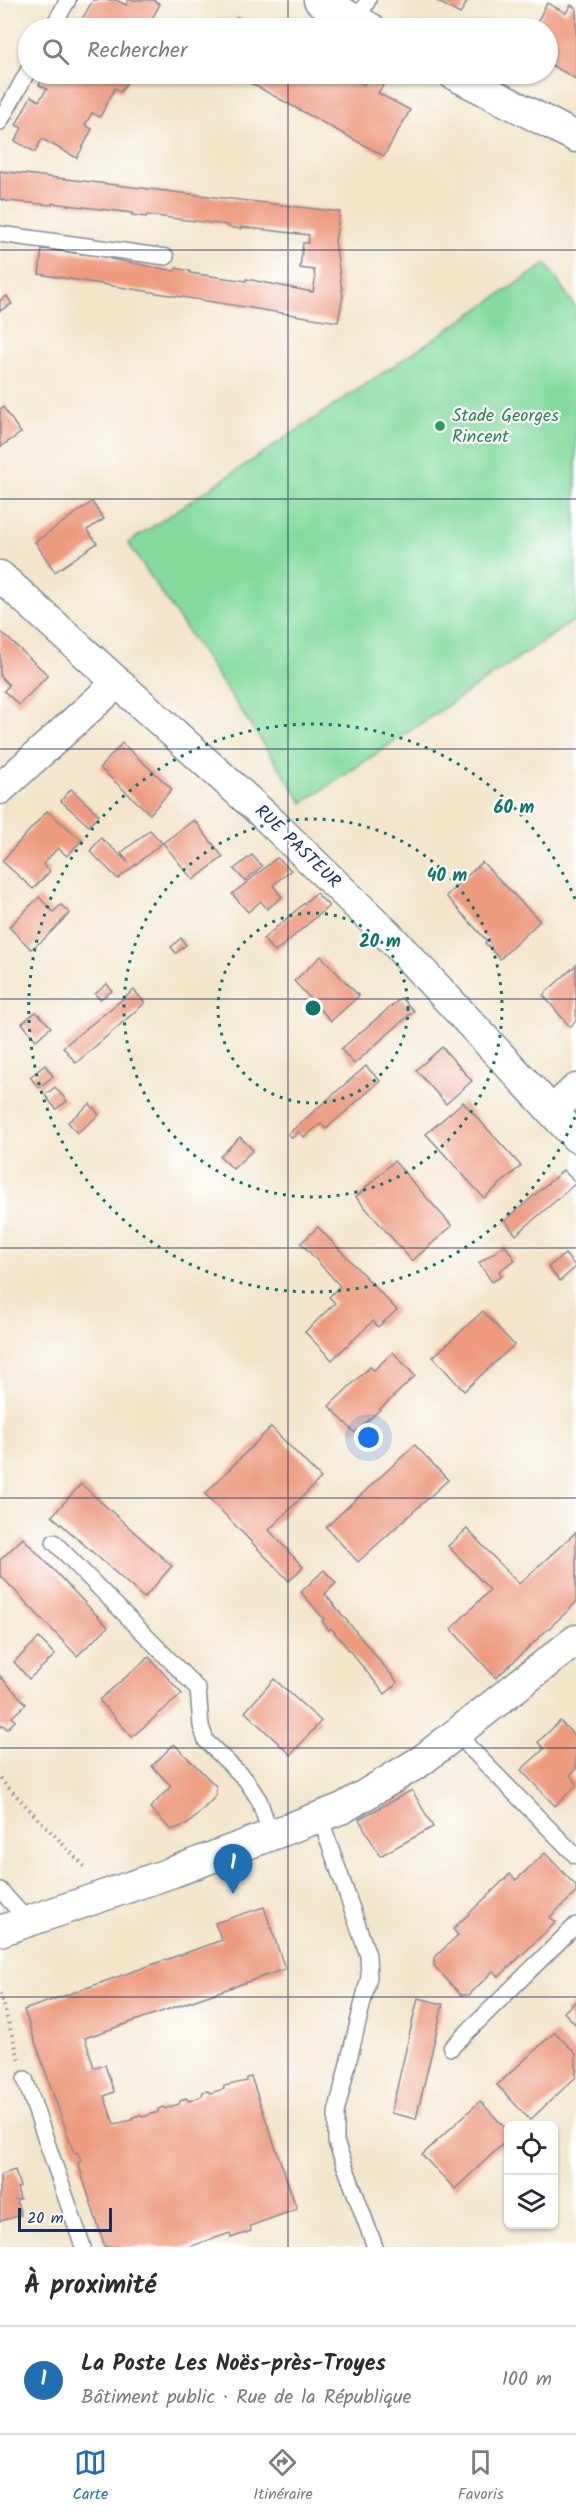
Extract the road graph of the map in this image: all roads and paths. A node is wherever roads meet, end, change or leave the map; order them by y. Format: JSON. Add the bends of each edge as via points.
{"nodes":[{"id":1,"x":68,"y":0,"type":"edge"},
{"id":2,"x":319,"y":0,"type":"edge"},
{"id":3,"x":365,"y":16,"type":"edge"},
{"id":4,"x":58,"y":18,"type":"edge"},
{"id":5,"x":21,"y":84,"type":"edge"},
{"id":6,"x":473,"y":84,"type":"edge"},
{"id":7,"x":0,"y":122,"type":"edge"},
{"id":8,"x":576,"y":137,"type":"edge"},
{"id":9,"x":0,"y":234,"type":"edge"},
{"id":10,"x":166,"y":257,"type":"dead end"},
{"id":11,"x":0,"y":576,"type":"edge"},
{"id":12,"x":117,"y":683,"type":"junction"},
{"id":13,"x":0,"y":789,"type":"edge"},
{"id":14,"x":576,"y":1089,"type":"edge"},
{"id":15,"x":552,"y":1111,"type":"junction"},
{"id":16,"x":576,"y":1137,"type":"edge"},
{"id":17,"x":54,"y":1542,"type":"dead end"},
{"id":18,"x":576,"y":1640,"type":"edge"},
{"id":19,"x":458,"y":1732,"type":"junction"},
{"id":20,"x":0,"y":1779,"type":"edge"},
{"id":21,"x":320,"y":1816,"type":"junction"},
{"id":22,"x":271,"y":1835,"type":"junction"},
{"id":23,"x":576,"y":1856,"type":"edge"},
{"id":24,"x":0,"y":1890,"type":"edge"},
{"id":25,"x":96,"y":1898,"type":"junction"},
{"id":26,"x":28,"y":1921,"type":"junction"},
{"id":27,"x":576,"y":1925,"type":"edge"},
{"id":28,"x":0,"y":1931,"type":"edge"},
{"id":29,"x":0,"y":1994,"type":"edge"},
{"id":30,"x":451,"y":2048,"type":"dead end"},
{"id":31,"x":25,"y":2079,"type":"joint"},
{"id":32,"x":83,"y":2247,"type":"edge"},
{"id":33,"x":375,"y":2247,"type":"edge"}],
"edges":[{"from":1,"to":4,"type":"lane"},
{"from":2,"to":3,"type":"street"},
{"from":5,"to":7,"type":"lane"},
{"from":6,"to":8,"type":"street"},
{"from":9,"to":10,"type":"lane"},
{"from":11,"to":12,"type":"street","name":"RUE PASTEUR"},
{"from":12,"to":13,"type":"street"},
{"from":12,"to":15,"type":"street","name":"RUE PASTEUR","via":[[263,814],[387,934]]},
{"from":14,"to":15,"type":"street"},
{"from":15,"to":16,"type":"street","name":"RUE PASTEUR"},
{"from":17,"to":22,"type":"lane","via":[[198,1689],[206,1741],[246,1780],[259,1800]]},
{"from":18,"to":19,"type":"street"},
{"from":19,"to":21,"type":"street","via":[[421,1761],[343,1808]]},
{"from":19,"to":23,"type":"lane"},
{"from":20,"to":25,"type":"path","via":[[90,1873]]},
{"from":21,"to":22,"type":"street"},
{"from":21,"to":33,"type":"lane","via":[[368,1955],[369,1977],[336,2113],[336,2142]]},
{"from":22,"to":25,"type":"street"},
{"from":24,"to":26,"type":"lane"},
{"from":25,"to":26,"type":"street"},
{"from":26,"to":28,"type":"street"},
{"from":27,"to":30,"type":"lane"},
{"from":29,"to":31,"type":"path"},
{"from":31,"to":32,"type":"lane"}]}
